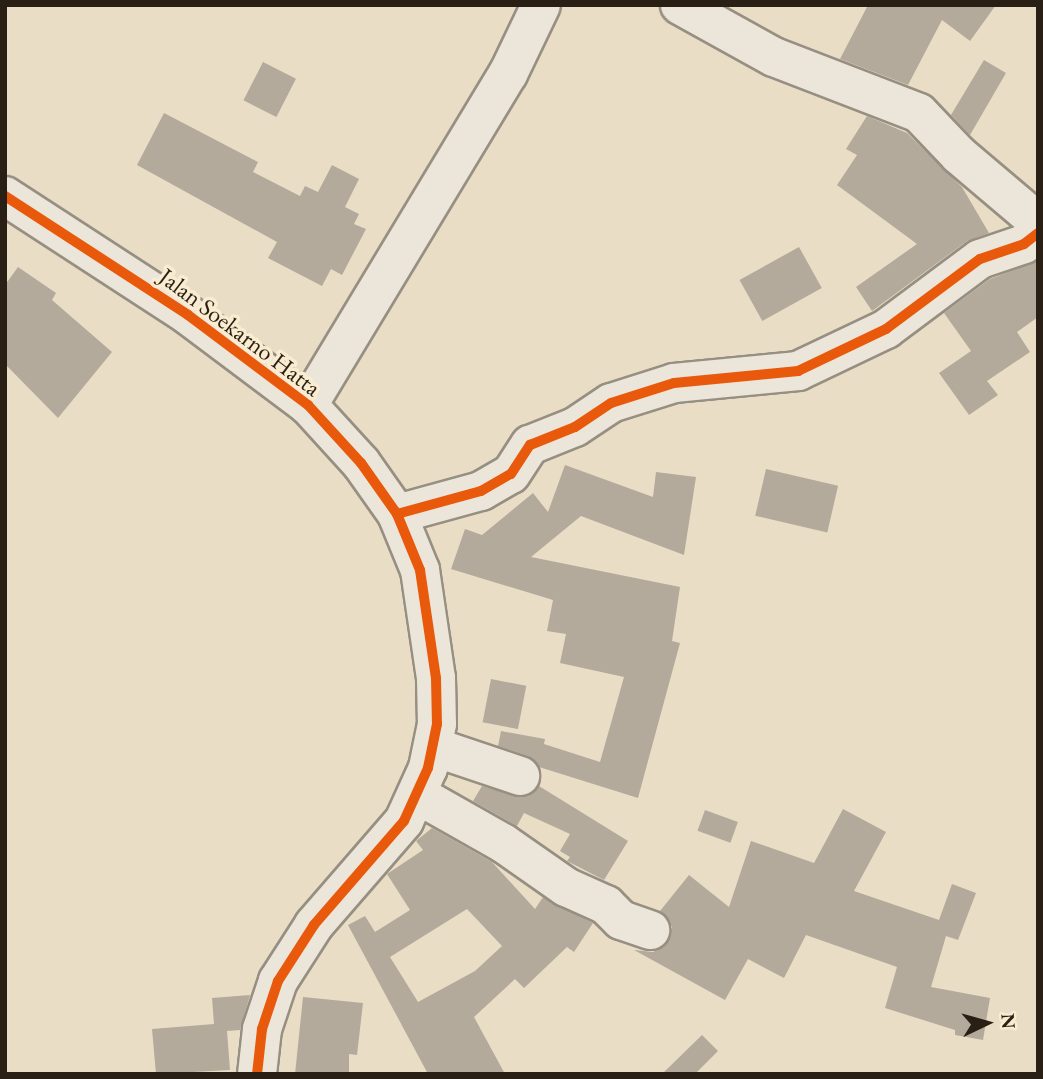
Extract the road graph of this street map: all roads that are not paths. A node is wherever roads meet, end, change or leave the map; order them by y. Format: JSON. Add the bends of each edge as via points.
{"nodes":[{"id":1,"x":541,"y":5,"type":"edge"},
{"id":2,"x":680,"y":5,"type":"edge"},
{"id":3,"x":5,"y":196,"type":"edge"},
{"id":4,"x":1036,"y":235,"type":"edge"},
{"id":5,"x":308,"y":405,"type":"junction"},
{"id":6,"x":397,"y":514,"type":"junction"},
{"id":7,"x":434,"y":747,"type":"junction"},
{"id":8,"x":520,"y":776,"type":"dead end"},
{"id":9,"x":418,"y":795,"type":"junction"},
{"id":10,"x":650,"y":930,"type":"dead end"},
{"id":11,"x":257,"y":1074,"type":"edge"}],
"edges":[{"from":1,"to":5,"type":"street","via":[[508,74]]},
{"from":2,"to":4,"type":"street","via":[[774,57],[919,113]]},
{"from":3,"to":5,"type":"street","name":"Jalan Soekarno Hatta","via":[[188,315]]},
{"from":4,"to":6,"type":"street","via":[[980,260],[886,329],[798,371],[674,383],[611,403],[575,427],[530,445],[511,474],[481,491]]},
{"from":5,"to":6,"type":"street","name":"Jalan Soekarno Hatta","via":[[361,463]]},
{"from":6,"to":7,"type":"street","name":"Jalan Soekarno Hatta","via":[[420,570],[432,625]]},
{"from":7,"to":8,"type":"street"},
{"from":7,"to":9,"type":"street","name":"Jalan Soekarno Hatta"},
{"from":9,"to":10,"type":"street","via":[[597,901],[621,920]]},
{"from":9,"to":11,"type":"street","name":"Jalan Soekarno Hatta","via":[[404,821],[314,926],[278,981],[262,1029]]}]}
